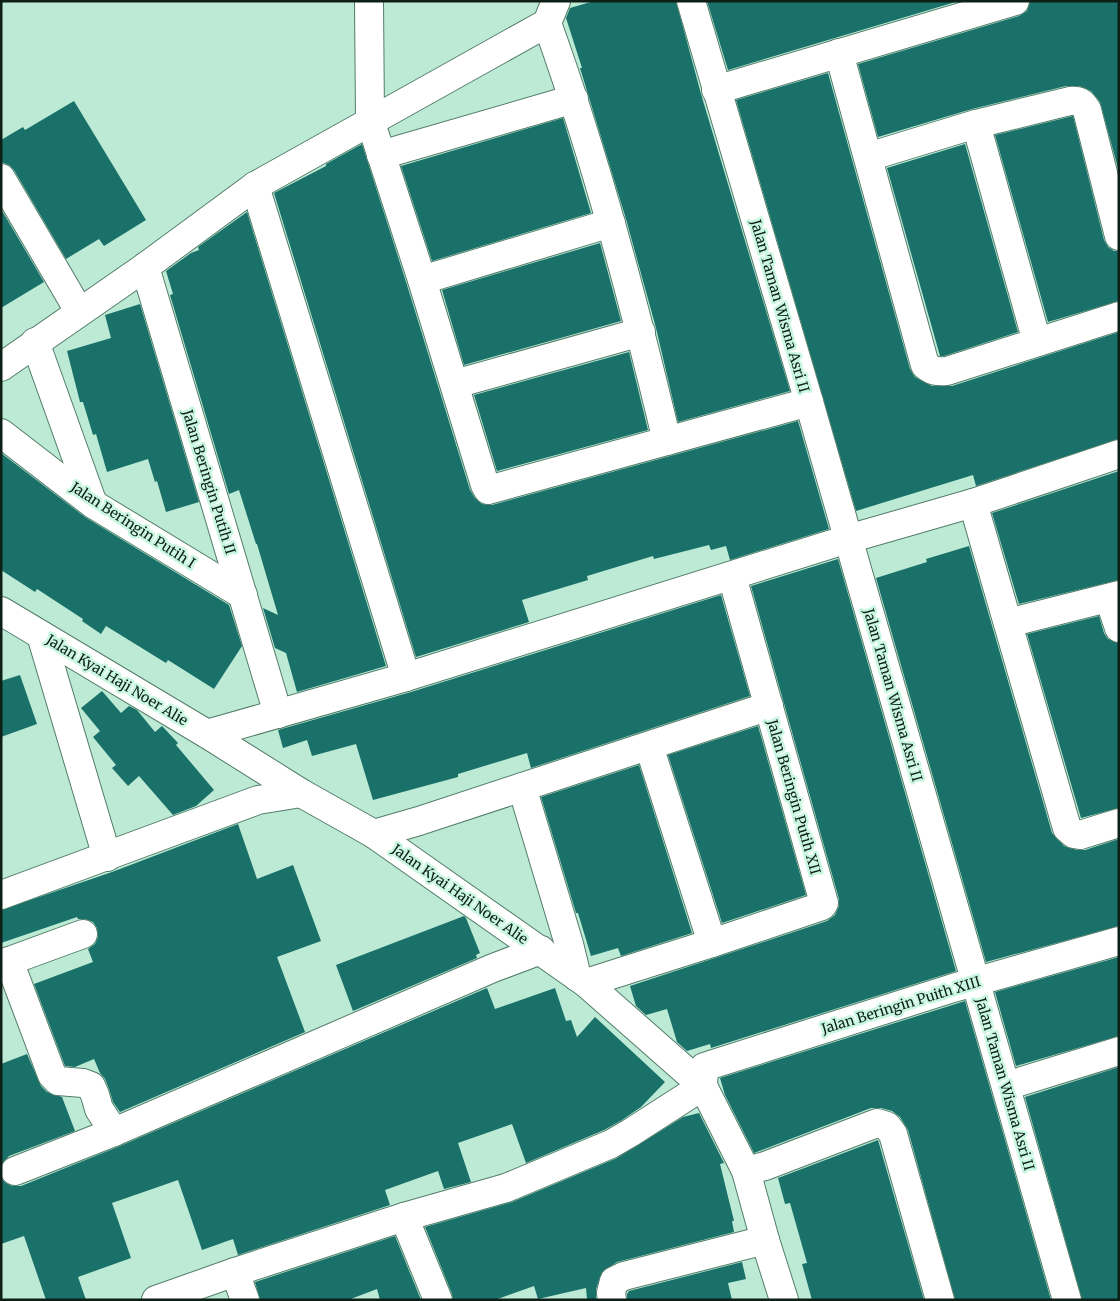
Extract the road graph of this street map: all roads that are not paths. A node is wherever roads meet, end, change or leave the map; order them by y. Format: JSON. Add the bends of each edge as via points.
{"nodes":[{"id":1,"x":369,"y":1,"type":"edge"},
{"id":2,"x":691,"y":1,"type":"edge"},
{"id":3,"x":1014,"y":1,"type":"edge"},
{"id":4,"x":552,"y":12,"type":"edge"},
{"id":5,"x":839,"y":53,"type":"junction"},
{"id":6,"x":716,"y":90,"type":"junction"},
{"id":7,"x":574,"y":99,"type":"junction"},
{"id":8,"x":370,"y":120,"type":"junction"},
{"id":9,"x":976,"y":124,"type":"junction"},
{"id":10,"x":381,"y":155,"type":"junction"},
{"id":11,"x":868,"y":157,"type":"junction"},
{"id":12,"x":1,"y":178,"type":"edge"},
{"id":13,"x":255,"y":186,"type":"junction"},
{"id":14,"x":611,"y":223,"type":"junction"},
{"id":15,"x":1119,"y":236,"type":"edge"},
{"id":16,"x":145,"y":267,"type":"junction"},
{"id":17,"x":422,"y":280,"type":"junction"},
{"id":18,"x":79,"y":311,"type":"junction"},
{"id":19,"x":1119,"y":316,"type":"edge"},
{"id":20,"x":641,"y":332,"type":"junction"},
{"id":21,"x":35,"y":342,"type":"junction"},
{"id":22,"x":1037,"y":342,"type":"junction"},
{"id":23,"x":1,"y":367,"type":"edge"},
{"id":24,"x":455,"y":384,"type":"junction"},
{"id":25,"x":809,"y":402,"type":"junction"},
{"id":26,"x":1,"y":433,"type":"edge"},
{"id":27,"x":667,"y":440,"type":"junction"},
{"id":28,"x":1119,"y":454,"type":"edge"},
{"id":29,"x":974,"y":503,"type":"junction"},
{"id":30,"x":93,"y":504,"type":"junction"},
{"id":31,"x":848,"y":539,"type":"junction"},
{"id":32,"x":732,"y":576,"type":"junction"},
{"id":33,"x":244,"y":595,"type":"junction"},
{"id":34,"x":1114,"y":597,"type":"edge"},
{"id":35,"x":1,"y":611,"type":"edge"},
{"id":36,"x":1008,"y":623,"type":"junction"},
{"id":37,"x":1119,"y":628,"type":"edge"},
{"id":38,"x":41,"y":635,"type":"junction"},
{"id":39,"x":406,"y":678,"type":"junction"},
{"id":40,"x":276,"y":706,"type":"junction"},
{"id":41,"x":769,"y":706,"type":"junction"},
{"id":42,"x":207,"y":734,"type":"junction"},
{"id":43,"x":649,"y":746,"type":"junction"},
{"id":44,"x":522,"y":787,"type":"junction"},
{"id":45,"x":302,"y":794,"type":"junction"},
{"id":46,"x":1119,"y":823,"type":"edge"},
{"id":47,"x":374,"y":834,"type":"junction"},
{"id":48,"x":107,"y":857,"type":"junction"},
{"id":49,"x":1,"y":895,"type":"edge"},
{"id":50,"x":83,"y":934,"type":"dead end"},
{"id":51,"x":1119,"y":941,"type":"edge"},
{"id":52,"x":712,"y":943,"type":"junction"},
{"id":53,"x":541,"y":950,"type":"junction"},
{"id":54,"x":5,"y":962,"type":"edge"},
{"id":55,"x":582,"y":980,"type":"junction"},
{"id":56,"x":976,"y":982,"type":"junction"},
{"id":57,"x":1119,"y":1051,"type":"edge"},
{"id":58,"x":703,"y":1086,"type":"junction"},
{"id":59,"x":1006,"y":1086,"type":"junction"},
{"id":60,"x":114,"y":1132,"type":"junction"},
{"id":61,"x":15,"y":1171,"type":"dead end"},
{"id":62,"x":746,"y":1172,"type":"junction"},
{"id":63,"x":404,"y":1217,"type":"junction"},
{"id":64,"x":764,"y":1240,"type":"junction"},
{"id":65,"x":235,"y":1272,"type":"junction"},
{"id":66,"x":156,"y":1300,"type":"edge"},
{"id":67,"x":245,"y":1300,"type":"edge"},
{"id":68,"x":438,"y":1300,"type":"edge"},
{"id":69,"x":612,"y":1300,"type":"edge"},
{"id":70,"x":784,"y":1300,"type":"edge"},
{"id":71,"x":940,"y":1300,"type":"edge"},
{"id":72,"x":1067,"y":1300,"type":"edge"}],
"edges":[{"from":1,"to":8,"type":"street"},
{"from":2,"to":6,"type":"street","name":"Jalan Taman Wisma Asri II"},
{"from":3,"to":5,"type":"street"},
{"from":4,"to":7,"type":"street"},
{"from":4,"to":8,"type":"street"},
{"from":5,"to":6,"type":"street"},
{"from":5,"to":11,"type":"street"},
{"from":6,"to":25,"type":"street","name":"Jalan Taman Wisma Asri II"},
{"from":7,"to":10,"type":"street"},
{"from":7,"to":14,"type":"street"},
{"from":8,"to":10,"type":"street"},
{"from":8,"to":13,"type":"street"},
{"from":9,"to":11,"type":"street"},
{"from":9,"to":15,"type":"street","via":[[1070,101],[1081,102],[1087,110]]},
{"from":9,"to":22,"type":"street"},
{"from":10,"to":17,"type":"street"},
{"from":11,"to":22,"type":"street","via":[[925,365],[936,372],[947,371]]},
{"from":12,"to":18,"type":"street"},
{"from":13,"to":16,"type":"street"},
{"from":13,"to":39,"type":"street"},
{"from":14,"to":17,"type":"street"},
{"from":14,"to":20,"type":"street"},
{"from":16,"to":18,"type":"street"},
{"from":16,"to":33,"type":"street","name":"Jalan Beringin Putih II"},
{"from":17,"to":24,"type":"street"},
{"from":18,"to":21,"type":"street"},
{"from":19,"to":22,"type":"street"},
{"from":20,"to":24,"type":"street"},
{"from":20,"to":27,"type":"street"},
{"from":21,"to":23,"type":"street"},
{"from":21,"to":30,"type":"street"},
{"from":24,"to":27,"type":"street","via":[[488,490]]},
{"from":25,"to":27,"type":"street"},
{"from":25,"to":31,"type":"street","name":"Jalan Taman Wisma Asri II"},
{"from":26,"to":30,"type":"street","name":"Jalan Beringin Putih I"},
{"from":28,"to":29,"type":"street"},
{"from":29,"to":31,"type":"street"},
{"from":29,"to":36,"type":"street"},
{"from":30,"to":33,"type":"street","name":"Jalan Beringin Putih I"},
{"from":31,"to":32,"type":"street"},
{"from":31,"to":56,"type":"street","name":"Jalan Taman Wisma Asri II"},
{"from":32,"to":39,"type":"street"},
{"from":32,"to":41,"type":"street","name":"Jalan Beringin Putih XII"},
{"from":33,"to":40,"type":"street","name":"Jalan Beringin Putih II"},
{"from":34,"to":36,"type":"street"},
{"from":34,"to":37,"type":"street"},
{"from":35,"to":38,"type":"street","name":"Jalan Kyai Haji Noer Alie"},
{"from":36,"to":46,"type":"street","via":[[1067,828],[1080,835]]},
{"from":38,"to":42,"type":"street","name":"Jalan Kyai Haji Noer Alie"},
{"from":38,"to":48,"type":"street"},
{"from":39,"to":40,"type":"street"},
{"from":40,"to":42,"type":"street"},
{"from":41,"to":43,"type":"street"},
{"from":41,"to":52,"type":"street","name":"Jalan Beringin Putih XII","via":[[824,903]]},
{"from":42,"to":45,"type":"street","name":"Jalan Kyai Haji Noer Alie"},
{"from":43,"to":44,"type":"street"},
{"from":43,"to":52,"type":"street"},
{"from":44,"to":47,"type":"street"},
{"from":44,"to":55,"type":"street"},
{"from":45,"to":47,"type":"street","name":"Jalan Kyai Haji Noer Alie"},
{"from":45,"to":48,"type":"street","via":[[258,800]]},
{"from":47,"to":53,"type":"street","name":"Jalan Kyai Haji Noer Alie"},
{"from":48,"to":49,"type":"street"},
{"from":50,"to":54,"type":"street"},
{"from":51,"to":56,"type":"street","name":"Jalan Beringin Puith XIII"},
{"from":52,"to":55,"type":"street"},
{"from":53,"to":55,"type":"street","name":"Jalan Kyai Haji Noer Alie"},
{"from":53,"to":60,"type":"street"},
{"from":54,"to":60,"type":"street","via":[[52,1074],[58,1081],[91,1086],[99,1109]]},
{"from":55,"to":58,"type":"street","name":"Jalan Kyai Haji Noer Alie"},
{"from":56,"to":58,"type":"street","name":"Jalan Beringin Puith XIII","via":[[704,1067]]},
{"from":56,"to":59,"type":"street","name":"Jalan Taman Wisma Asri II"},
{"from":57,"to":59,"type":"street"},
{"from":58,"to":62,"type":"street","name":"Jalan Kyai Haji Noer Alie"},
{"from":58,"to":63,"type":"street","via":[[611,1144],[499,1190]]},
{"from":59,"to":72,"type":"street","name":"Jalan Taman Wisma Asri II"},
{"from":60,"to":61,"type":"street"},
{"from":62,"to":64,"type":"street","name":"Jalan Kyai Haji Noer Alie"},
{"from":62,"to":71,"type":"street","via":[[877,1123],[887,1126],[893,1134]]},
{"from":63,"to":65,"type":"street"},
{"from":63,"to":68,"type":"street"},
{"from":64,"to":69,"type":"street","via":[[624,1276],[614,1280]]},
{"from":64,"to":70,"type":"street","name":"Jalan Kyai Haji Noer Alie"},
{"from":65,"to":66,"type":"street"},
{"from":65,"to":67,"type":"street"}]}
